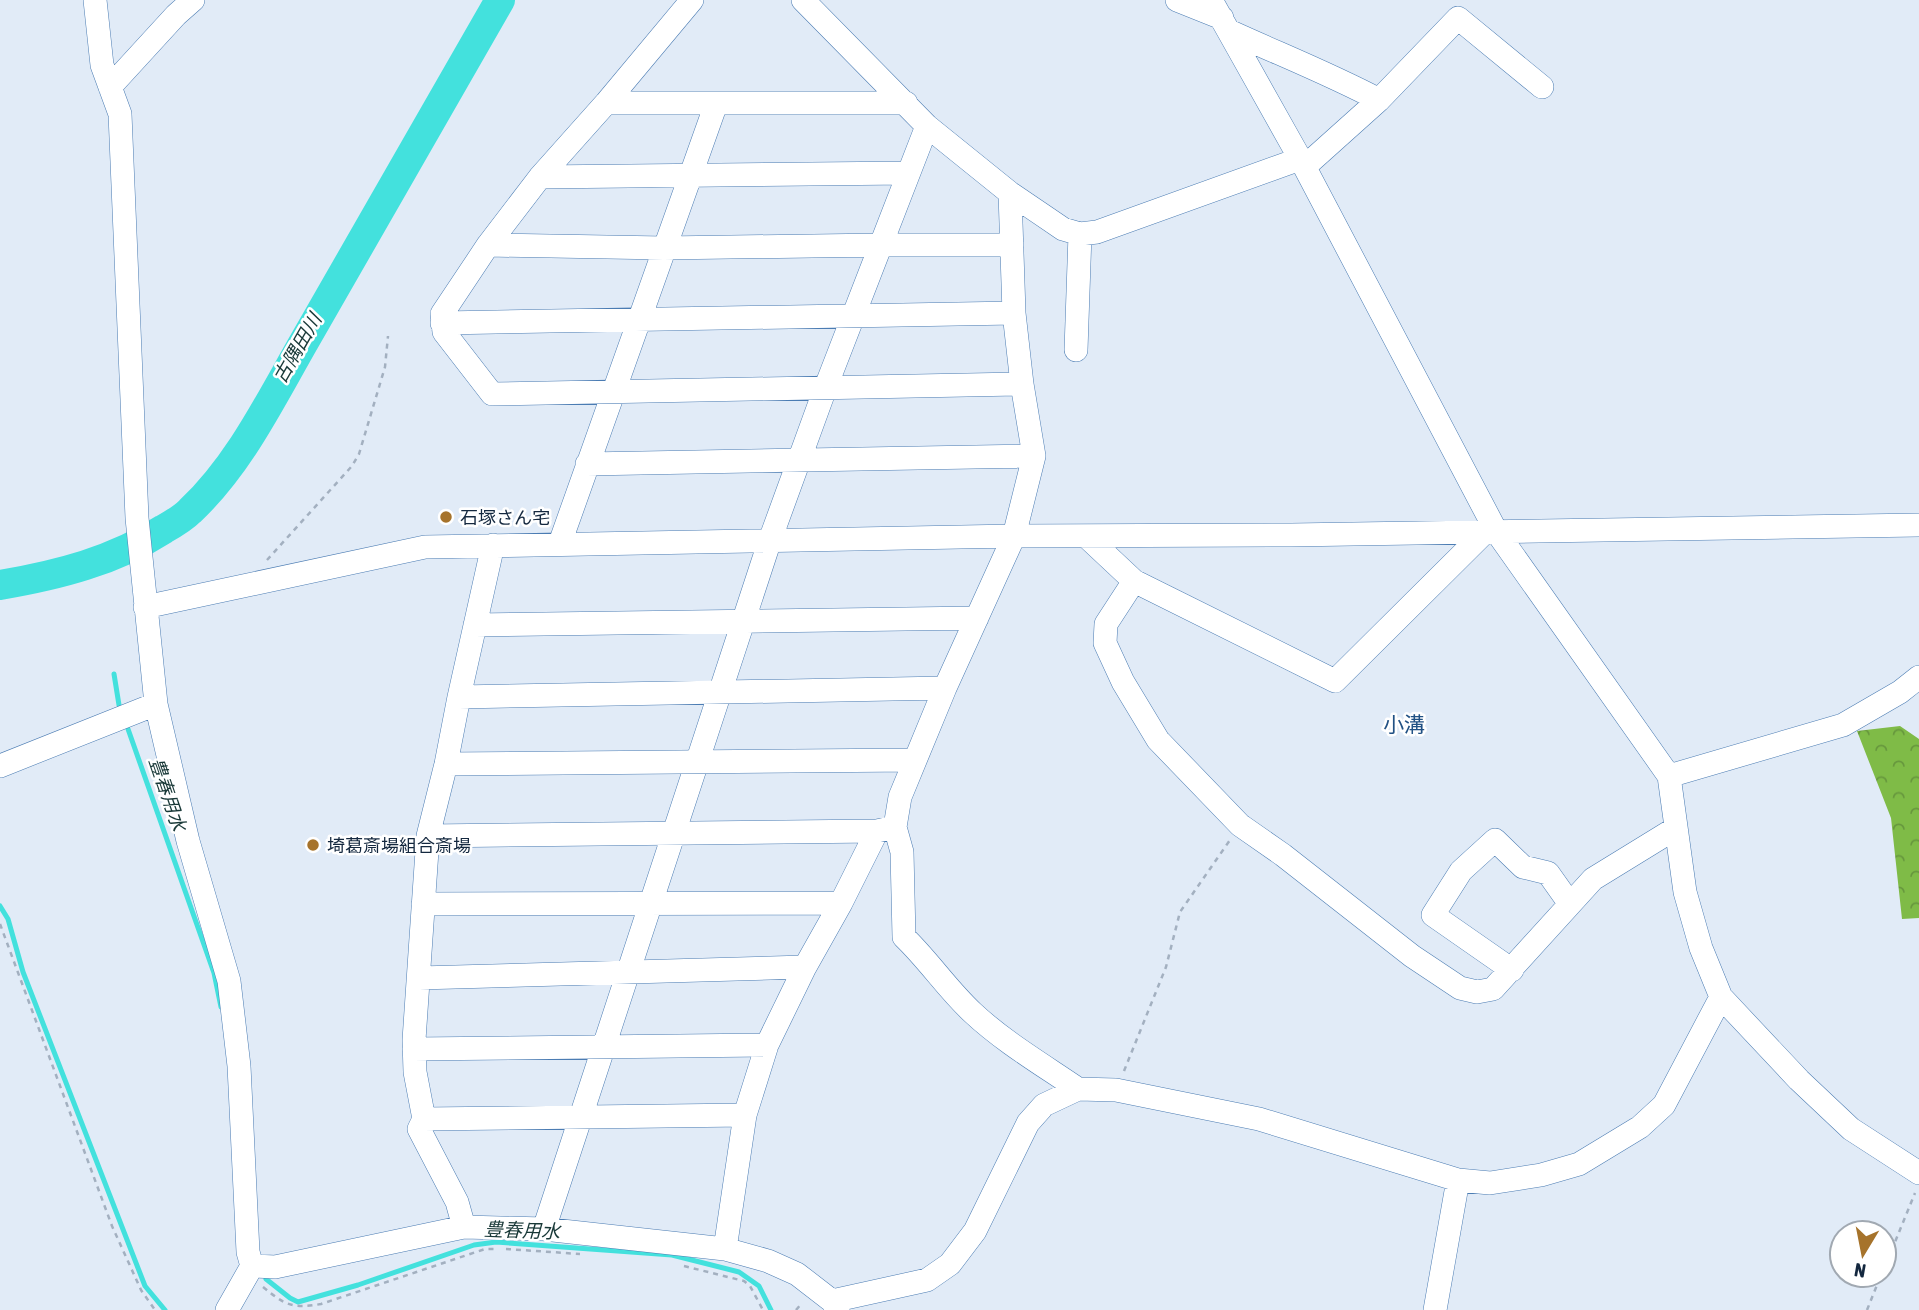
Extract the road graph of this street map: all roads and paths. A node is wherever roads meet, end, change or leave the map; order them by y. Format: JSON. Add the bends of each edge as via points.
{"nodes":[{"id":1,"x":95,"y":0,"type":"edge"},
{"id":2,"x":193,"y":0,"type":"edge"},
{"id":3,"x":692,"y":0,"type":"edge"},
{"id":4,"x":803,"y":0,"type":"edge"},
{"id":5,"x":1178,"y":0,"type":"edge"},
{"id":6,"x":1221,"y":16,"type":"edge"},
{"id":7,"x":1542,"y":87,"type":"dead end"},
{"id":8,"x":110,"y":88,"type":"junction"},
{"id":9,"x":1379,"y":100,"type":"junction"},
{"id":10,"x":606,"y":103,"type":"junction"},
{"id":11,"x":906,"y":103,"type":"junction"},
{"id":12,"x":716,"y":104,"type":"junction"},
{"id":13,"x":927,"y":126,"type":"junction"},
{"id":14,"x":1301,"y":162,"type":"junction"},
{"id":15,"x":908,"y":173,"type":"junction"},
{"id":16,"x":540,"y":177,"type":"junction"},
{"id":17,"x":690,"y":177,"type":"junction"},
{"id":18,"x":1010,"y":193,"type":"junction"},
{"id":19,"x":1080,"y":234,"type":"junction"},
{"id":20,"x":488,"y":245,"type":"junction"},
{"id":21,"x":881,"y":245,"type":"junction"},
{"id":22,"x":1012,"y":245,"type":"junction"},
{"id":23,"x":664,"y":248,"type":"junction"},
{"id":24,"x":1014,"y":313,"type":"junction"},
{"id":25,"x":853,"y":316,"type":"junction"},
{"id":26,"x":638,"y":321,"type":"junction"},
{"id":27,"x":442,"y":323,"type":"junction"},
{"id":28,"x":388,"y":335,"type":"dead end"},
{"id":29,"x":1076,"y":351,"type":"dead end"},
{"id":30,"x":1022,"y":384,"type":"junction"},
{"id":31,"x":825,"y":389,"type":"junction"},
{"id":32,"x":612,"y":392,"type":"junction"},
{"id":33,"x":1034,"y":456,"type":"junction"},
{"id":34,"x":800,"y":460,"type":"junction"},
{"id":35,"x":587,"y":464,"type":"junction"},
{"id":36,"x":1919,"y":525,"type":"edge"},
{"id":37,"x":1491,"y":531,"type":"junction"},
{"id":38,"x":1014,"y":536,"type":"junction"},
{"id":39,"x":1086,"y":536,"type":"junction"},
{"id":40,"x":770,"y":540,"type":"junction"},
{"id":41,"x":560,"y":543,"type":"junction"},
{"id":42,"x":493,"y":545,"type":"junction"},
{"id":43,"x":1133,"y":581,"type":"junction"},
{"id":44,"x":262,"y":582,"type":"junction"},
{"id":45,"x":145,"y":607,"type":"junction"},
{"id":46,"x":977,"y":618,"type":"junction"},
{"id":47,"x":744,"y":622,"type":"junction"},
{"id":48,"x":475,"y":625,"type":"junction"},
{"id":49,"x":1919,"y":677,"type":"edge"},
{"id":50,"x":945,"y":688,"type":"junction"},
{"id":51,"x":721,"y":692,"type":"junction"},
{"id":52,"x":459,"y":697,"type":"junction"},
{"id":53,"x":156,"y":704,"type":"junction"},
{"id":54,"x":915,"y":760,"type":"junction"},
{"id":55,"x":698,"y":763,"type":"junction"},
{"id":56,"x":446,"y":764,"type":"junction"},
{"id":57,"x":0,"y":766,"type":"edge"},
{"id":58,"x":1669,"y":776,"type":"junction"},
{"id":59,"x":1240,"y":825,"type":"junction"},
{"id":60,"x":1676,"y":828,"type":"junction"},
{"id":61,"x":886,"y":829,"type":"junction"},
{"id":62,"x":675,"y":833,"type":"junction"},
{"id":63,"x":428,"y":836,"type":"junction"},
{"id":64,"x":651,"y":903,"type":"junction"},
{"id":65,"x":841,"y":903,"type":"junction"},
{"id":66,"x":423,"y":904,"type":"junction"},
{"id":67,"x":1570,"y":904,"type":"junction"},
{"id":68,"x":0,"y":925,"type":"edge"},
{"id":69,"x":805,"y":967,"type":"junction"},
{"id":70,"x":1512,"y":970,"type":"junction"},
{"id":71,"x":629,"y":971,"type":"junction"},
{"id":72,"x":419,"y":978,"type":"junction"},
{"id":73,"x":1721,"y":997,"type":"junction"},
{"id":74,"x":767,"y":1045,"type":"junction"},
{"id":75,"x":605,"y":1046,"type":"junction"},
{"id":76,"x":414,"y":1049,"type":"junction"},
{"id":77,"x":1078,"y":1089,"type":"junction"},
{"id":78,"x":1116,"y":1090,"type":"junction"},
{"id":79,"x":745,"y":1115,"type":"junction"},
{"id":80,"x":582,"y":1117,"type":"junction"},
{"id":81,"x":424,"y":1119,"type":"junction"},
{"id":82,"x":1919,"y":1173,"type":"edge"},
{"id":83,"x":1458,"y":1180,"type":"junction"},
{"id":84,"x":1919,"y":1184,"type":"edge"},
{"id":85,"x":464,"y":1227,"type":"junction"},
{"id":86,"x":544,"y":1228,"type":"junction"},
{"id":87,"x":1898,"y":1235,"type":"edge"},
{"id":88,"x":725,"y":1248,"type":"junction"},
{"id":89,"x":584,"y":1255,"type":"dead end"},
{"id":90,"x":682,"y":1265,"type":"dead end"},
{"id":91,"x":254,"y":1274,"type":"junction"},
{"id":92,"x":1875,"y":1289,"type":"edge"},
{"id":93,"x":835,"y":1306,"type":"edge"},
{"id":94,"x":312,"y":1308,"type":"edge"},
{"id":95,"x":155,"y":1310,"type":"edge"},
{"id":96,"x":227,"y":1310,"type":"edge"},
{"id":97,"x":763,"y":1310,"type":"edge"},
{"id":98,"x":1435,"y":1310,"type":"edge"},
{"id":99,"x":1867,"y":1310,"type":"edge"}],
"edges":[{"from":1,"to":8,"type":"street","via":[[102,65]]},
{"from":2,"to":8,"type":"street"},
{"from":3,"to":10,"type":"street"},
{"from":4,"to":11,"type":"street"},
{"from":5,"to":6,"type":"street"},
{"from":6,"to":9,"type":"street","via":[[1277,53]]},
{"from":6,"to":14,"type":"street"},
{"from":7,"to":9,"type":"street","via":[[1458,19]]},
{"from":8,"to":45,"type":"street","via":[[120,114]]},
{"from":9,"to":14,"type":"street","via":[[1311,161]]},
{"from":10,"to":12,"type":"street"},
{"from":10,"to":16,"type":"street"},
{"from":11,"to":12,"type":"street"},
{"from":11,"to":13,"type":"street"},
{"from":12,"to":17,"type":"street"},
{"from":13,"to":15,"type":"street"},
{"from":13,"to":18,"type":"street"},
{"from":14,"to":19,"type":"street"},
{"from":14,"to":37,"type":"street"},
{"from":15,"to":17,"type":"street"},
{"from":15,"to":21,"type":"street"},
{"from":16,"to":17,"type":"street"},
{"from":16,"to":20,"type":"street"},
{"from":17,"to":23,"type":"street"},
{"from":18,"to":19,"type":"street","via":[[1063,229]]},
{"from":18,"to":22,"type":"street"},
{"from":19,"to":29,"type":"street"},
{"from":20,"to":23,"type":"street"},
{"from":20,"to":27,"type":"street","via":[[442,314]]},
{"from":21,"to":22,"type":"street"},
{"from":21,"to":23,"type":"street"},
{"from":21,"to":25,"type":"street"},
{"from":22,"to":24,"type":"street"},
{"from":23,"to":26,"type":"street"},
{"from":24,"to":25,"type":"street"},
{"from":24,"to":30,"type":"street"},
{"from":25,"to":26,"type":"street"},
{"from":25,"to":31,"type":"street"},
{"from":26,"to":27,"type":"street"},
{"from":26,"to":32,"type":"street"},
{"from":27,"to":32,"type":"street","via":[[444,332],[492,394]]},
{"from":28,"to":44,"type":"path","via":[[385,367],[359,454],[267,559]]},
{"from":30,"to":31,"type":"street"},
{"from":30,"to":33,"type":"street"},
{"from":31,"to":32,"type":"street"},
{"from":31,"to":34,"type":"street"},
{"from":32,"to":35,"type":"street"},
{"from":33,"to":34,"type":"street"},
{"from":33,"to":38,"type":"street"},
{"from":34,"to":35,"type":"street"},
{"from":34,"to":40,"type":"street"},
{"from":35,"to":41,"type":"street"},
{"from":36,"to":37,"type":"street"},
{"from":37,"to":39,"type":"street"},
{"from":37,"to":43,"type":"street","via":[[1335,681]]},
{"from":37,"to":58,"type":"street"},
{"from":38,"to":39,"type":"street"},
{"from":38,"to":40,"type":"street"},
{"from":38,"to":46,"type":"street"},
{"from":39,"to":43,"type":"street"},
{"from":40,"to":41,"type":"street"},
{"from":40,"to":47,"type":"street"},
{"from":41,"to":42,"type":"street"},
{"from":42,"to":44,"type":"street","via":[[425,547]]},
{"from":42,"to":48,"type":"street"},
{"from":43,"to":59,"type":"street","via":[[1106,624],[1105,643],[1158,740]]},
{"from":44,"to":45,"type":"street"},
{"from":45,"to":53,"type":"street"},
{"from":46,"to":47,"type":"street"},
{"from":46,"to":50,"type":"street"},
{"from":47,"to":48,"type":"street"},
{"from":47,"to":51,"type":"street"},
{"from":48,"to":52,"type":"street"},
{"from":49,"to":58,"type":"street","via":[[1843,724]]},
{"from":50,"to":51,"type":"street"},
{"from":50,"to":54,"type":"street"},
{"from":51,"to":52,"type":"street"},
{"from":51,"to":55,"type":"street"},
{"from":52,"to":56,"type":"street"},
{"from":53,"to":57,"type":"street"},
{"from":53,"to":91,"type":"street","via":[[188,841],[229,981],[239,1066],[248,1252]]},
{"from":54,"to":55,"type":"street"},
{"from":54,"to":61,"type":"street"},
{"from":55,"to":56,"type":"street"},
{"from":55,"to":62,"type":"street"},
{"from":56,"to":63,"type":"street"},
{"from":58,"to":60,"type":"street"},
{"from":59,"to":70,"type":"street","via":[[1460,988],[1493,989]]},
{"from":59,"to":78,"type":"path","via":[[1180,912],[1166,967]]},
{"from":60,"to":67,"type":"street","via":[[1593,879]]},
{"from":60,"to":73,"type":"street","via":[[1685,892]]},
{"from":61,"to":62,"type":"street"},
{"from":61,"to":65,"type":"street"},
{"from":61,"to":77,"type":"street","via":[[902,852],[904,937],[973,1013]]},
{"from":62,"to":63,"type":"street"},
{"from":62,"to":64,"type":"street"},
{"from":63,"to":66,"type":"street"},
{"from":64,"to":65,"type":"street"},
{"from":64,"to":66,"type":"street"},
{"from":64,"to":71,"type":"street"},
{"from":65,"to":69,"type":"street"},
{"from":66,"to":72,"type":"street"},
{"from":67,"to":70,"type":"street"},
{"from":67,"to":70,"type":"street","via":[[1548,873],[1523,867],[1495,840],[1461,871],[1433,915]]},
{"from":68,"to":95,"type":"path","via":[[112,1226]]},
{"from":69,"to":71,"type":"street"},
{"from":69,"to":74,"type":"street"},
{"from":71,"to":72,"type":"street"},
{"from":71,"to":75,"type":"street"},
{"from":72,"to":76,"type":"street"},
{"from":73,"to":82,"type":"street","via":[[1851,1129]]},
{"from":73,"to":83,"type":"street","via":[[1664,1105],[1640,1127],[1579,1164],[1490,1183]]},
{"from":74,"to":75,"type":"street"},
{"from":74,"to":79,"type":"street"},
{"from":75,"to":76,"type":"street"},
{"from":75,"to":80,"type":"street"},
{"from":76,"to":81,"type":"street"},
{"from":77,"to":78,"type":"street"},
{"from":77,"to":93,"type":"street","via":[[1044,1105],[1028,1123],[975,1231],[950,1264],[928,1280]]},
{"from":78,"to":83,"type":"street","via":[[1259,1119]]},
{"from":79,"to":80,"type":"street"},
{"from":79,"to":88,"type":"street"},
{"from":80,"to":81,"type":"street"},
{"from":80,"to":86,"type":"street"},
{"from":81,"to":85,"type":"street","via":[[419,1129],[457,1202]]},
{"from":83,"to":98,"type":"street"},
{"from":84,"to":87,"type":"path"},
{"from":85,"to":86,"type":"street"},
{"from":85,"to":91,"type":"street"},
{"from":86,"to":88,"type":"street"},
{"from":88,"to":93,"type":"street","via":[[797,1275]]},
{"from":89,"to":94,"type":"path","via":[[485,1249]]},
{"from":90,"to":97,"type":"path","via":[[744,1281]]},
{"from":91,"to":94,"type":"path","via":[[290,1305]]},
{"from":91,"to":96,"type":"street"},
{"from":92,"to":99,"type":"path"}]}
